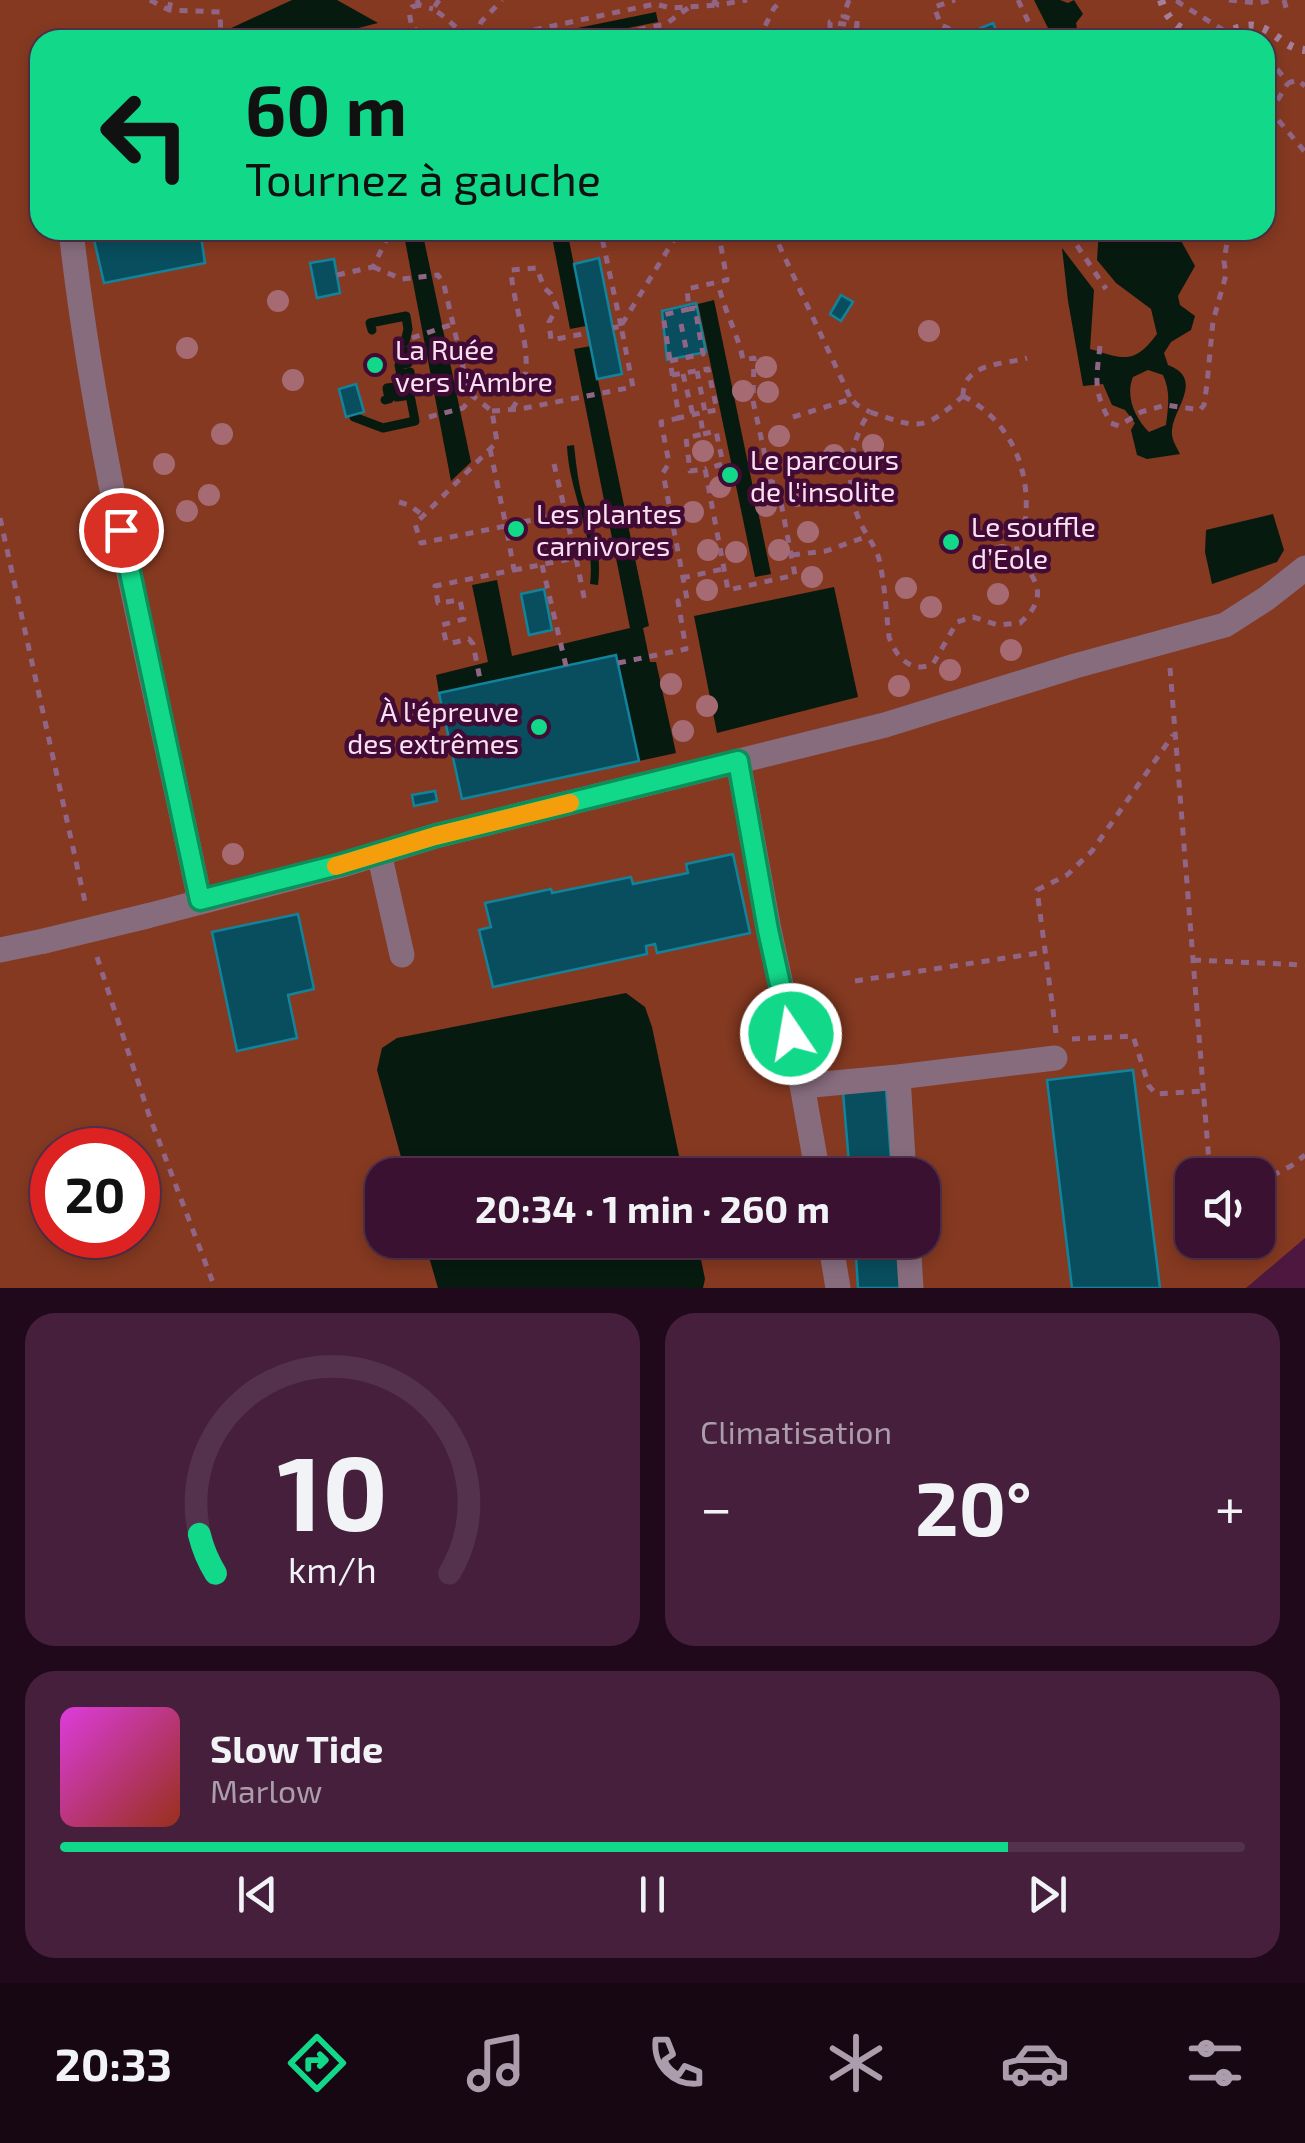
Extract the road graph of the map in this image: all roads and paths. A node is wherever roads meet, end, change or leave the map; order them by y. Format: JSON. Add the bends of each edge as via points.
{"nodes":[{"id":1,"x":150,"y":0,"type":"edge"},
{"id":2,"x":172,"y":0,"type":"edge"},
{"id":3,"x":439,"y":0,"type":"edge"},
{"id":4,"x":502,"y":0,"type":"edge"},
{"id":5,"x":747,"y":0,"type":"edge"},
{"id":6,"x":783,"y":0,"type":"edge"},
{"id":7,"x":849,"y":0,"type":"edge"},
{"id":8,"x":955,"y":0,"type":"edge"},
{"id":9,"x":1018,"y":0,"type":"edge"},
{"id":10,"x":1178,"y":0,"type":"edge"},
{"id":11,"x":1229,"y":0,"type":"edge"},
{"id":12,"x":1273,"y":0,"type":"edge"},
{"id":13,"x":1284,"y":0,"type":"edge"},
{"id":14,"x":654,"y":2,"type":"edge"},
{"id":15,"x":715,"y":2,"type":"edge"},
{"id":16,"x":418,"y":3,"type":"edge"},
{"id":17,"x":690,"y":6,"type":"junction"},
{"id":18,"x":433,"y":9,"type":"junction"},
{"id":19,"x":169,"y":10,"type":"junction"},
{"id":20,"x":1287,"y":11,"type":"dead end"},
{"id":21,"x":950,"y":29,"type":"dead end"},
{"id":22,"x":221,"y":30,"type":"edge"},
{"id":23,"x":417,"y":30,"type":"edge"},
{"id":24,"x":457,"y":30,"type":"edge"},
{"id":25,"x":478,"y":30,"type":"edge"},
{"id":26,"x":532,"y":30,"type":"edge"},
{"id":27,"x":638,"y":30,"type":"edge"},
{"id":28,"x":763,"y":30,"type":"edge"},
{"id":29,"x":830,"y":30,"type":"edge"},
{"id":30,"x":1032,"y":30,"type":"edge"},
{"id":31,"x":1223,"y":30,"type":"edge"},
{"id":32,"x":1275,"y":65,"type":"edge"},
{"id":33,"x":1305,"y":76,"type":"edge"},
{"id":34,"x":1298,"y":80,"type":"junction"},
{"id":35,"x":1288,"y":83,"type":"junction"},
{"id":36,"x":1305,"y":86,"type":"edge"},
{"id":37,"x":1275,"y":104,"type":"edge"},
{"id":38,"x":1275,"y":115,"type":"edge"},
{"id":39,"x":1305,"y":152,"type":"edge"},
{"id":40,"x":72,"y":240,"type":"edge"},
{"id":41,"x":387,"y":240,"type":"edge"},
{"id":42,"x":602,"y":240,"type":"edge"},
{"id":43,"x":674,"y":240,"type":"edge"},
{"id":44,"x":720,"y":240,"type":"edge"},
{"id":45,"x":777,"y":240,"type":"edge"},
{"id":46,"x":1077,"y":240,"type":"edge"},
{"id":47,"x":1227,"y":240,"type":"edge"},
{"id":48,"x":372,"y":267,"type":"junction"},
{"id":49,"x":337,"y":275,"type":"dead end"},
{"id":50,"x":718,"y":282,"type":"junction"},
{"id":51,"x":1106,"y":289,"type":"dead end"},
{"id":52,"x":690,"y":309,"type":"junction"},
{"id":53,"x":453,"y":324,"type":"junction"},
{"id":54,"x":681,"y":324,"type":"dead end"},
{"id":55,"x":617,"y":327,"type":"junction"},
{"id":56,"x":588,"y":333,"type":"dead end"},
{"id":57,"x":412,"y":338,"type":"dead end"},
{"id":58,"x":1100,"y":346,"type":"dead end"},
{"id":59,"x":688,"y":358,"type":"junction"},
{"id":60,"x":1028,"y":358,"type":"dead end"},
{"id":61,"x":670,"y":361,"type":"junction"},
{"id":62,"x":697,"y":371,"type":"junction"},
{"id":63,"x":683,"y":373,"type":"junction"},
{"id":64,"x":672,"y":374,"type":"junction"},
{"id":65,"x":473,"y":396,"type":"junction"},
{"id":66,"x":963,"y":396,"type":"junction"},
{"id":67,"x":851,"y":399,"type":"junction"},
{"id":68,"x":512,"y":409,"type":"junction"},
{"id":69,"x":492,"y":411,"type":"junction"},
{"id":70,"x":870,"y":412,"type":"junction"},
{"id":71,"x":699,"y":414,"type":"junction"},
{"id":72,"x":429,"y":417,"type":"dead end"},
{"id":73,"x":793,"y":417,"type":"dead end"},
{"id":74,"x":679,"y":418,"type":"junction"},
{"id":75,"x":703,"y":434,"type":"junction"},
{"id":76,"x":490,"y":450,"type":"junction"},
{"id":77,"x":554,"y":464,"type":"dead end"},
{"id":78,"x":705,"y":469,"type":"junction"},
{"id":79,"x":400,"y":502,"type":"dead end"},
{"id":80,"x":566,"y":512,"type":"junction"},
{"id":81,"x":424,"y":516,"type":"junction"},
{"id":82,"x":506,"y":526,"type":"junction"},
{"id":83,"x":868,"y":536,"type":"junction"},
{"id":84,"x":792,"y":555,"type":"junction"},
{"id":85,"x":576,"y":558,"type":"junction"},
{"id":86,"x":542,"y":565,"type":"junction"},
{"id":87,"x":1305,"y":568,"type":"edge"},
{"id":88,"x":723,"y":569,"type":"junction"},
{"id":89,"x":514,"y":570,"type":"junction"},
{"id":90,"x":682,"y":578,"type":"junction"},
{"id":91,"x":585,"y":602,"type":"dead end"},
{"id":92,"x":1167,"y":640,"type":"junction"},
{"id":93,"x":618,"y":664,"type":"dead end"},
{"id":94,"x":566,"y":666,"type":"dead end"},
{"id":95,"x":481,"y":684,"type":"dead end"},
{"id":96,"x":1175,"y":732,"type":"junction"},
{"id":97,"x":738,"y":761,"type":"junction"},
{"id":98,"x":379,"y":853,"type":"junction"},
{"id":99,"x":200,"y":900,"type":"junction"},
{"id":100,"x":0,"y":950,"type":"edge"},
{"id":101,"x":1045,"y":952,"type":"junction"},
{"id":102,"x":402,"y":955,"type":"dead end"},
{"id":103,"x":1193,"y":960,"type":"junction"},
{"id":104,"x":1305,"y":964,"type":"edge"},
{"id":105,"x":855,"y":981,"type":"dead end"},
{"id":106,"x":1055,"y":1058,"type":"dead end"},
{"id":107,"x":898,"y":1077,"type":"junction"},
{"id":108,"x":802,"y":1086,"type":"junction"},
{"id":109,"x":1204,"y":1092,"type":"junction"},
{"id":110,"x":1305,"y":1155,"type":"edge"},
{"id":111,"x":815,"y":1158,"type":"edge"},
{"id":112,"x":903,"y":1158,"type":"edge"},
{"id":113,"x":1209,"y":1158,"type":"edge"},
{"id":114,"x":1275,"y":1174,"type":"edge"},
{"id":115,"x":833,"y":1258,"type":"edge"},
{"id":116,"x":909,"y":1258,"type":"edge"},
{"id":117,"x":838,"y":1288,"type":"edge"},
{"id":118,"x":911,"y":1288,"type":"edge"}],
"edges":[{"from":1,"to":19,"type":"path"},
{"from":2,"to":19,"type":"path"},
{"from":3,"to":18,"type":"path"},
{"from":4,"to":25,"type":"path"},
{"from":5,"to":15,"type":"path"},
{"from":6,"to":28,"type":"path"},
{"from":7,"to":29,"type":"path","via":[[843,16],[857,26],[830,22]]},
{"from":8,"to":21,"type":"path","via":[[934,6],[940,25]]},
{"from":9,"to":30,"type":"path"},
{"from":10,"to":31,"type":"path"},
{"from":11,"to":12,"type":"path"},
{"from":13,"to":20,"type":"path"},
{"from":14,"to":17,"type":"path"},
{"from":14,"to":26,"type":"path"},
{"from":15,"to":17,"type":"path"},
{"from":16,"to":18,"type":"path"},
{"from":16,"to":23,"type":"path","via":[[409,12]]},
{"from":17,"to":27,"type":"path","via":[[666,24]]},
{"from":18,"to":24,"type":"path"},
{"from":19,"to":22,"type":"path","via":[[220,12]]},
{"from":32,"to":35,"type":"path"},
{"from":33,"to":34,"type":"path"},
{"from":34,"to":35,"type":"path"},
{"from":34,"to":36,"type":"path"},
{"from":35,"to":37,"type":"path"},
{"from":38,"to":39,"type":"path"},
{"from":40,"to":99,"type":"lane","via":[[105,456]]},
{"from":41,"to":48,"type":"path"},
{"from":42,"to":55,"type":"path"},
{"from":43,"to":55,"type":"path"},
{"from":44,"to":50,"type":"path","via":[[727,280]]},
{"from":45,"to":67,"type":"path"},
{"from":46,"to":51,"type":"path"},
{"from":47,"to":58,"type":"path","via":[[1200,410],[1166,405],[1120,426],[1110,423],[1096,388]]},
{"from":48,"to":49,"type":"path"},
{"from":48,"to":53,"type":"path","via":[[406,279],[438,275]]},
{"from":50,"to":52,"type":"path","via":[[687,289]]},
{"from":50,"to":84,"type":"path","via":[[743,360],[754,358],[753,400]]},
{"from":52,"to":59,"type":"path","via":[[695,308],[704,354]]},
{"from":52,"to":61,"type":"path","via":[[662,316]]},
{"from":53,"to":57,"type":"path"},
{"from":53,"to":65,"type":"path"},
{"from":54,"to":59,"type":"path"},
{"from":55,"to":68,"type":"path","via":[[633,387]]},
{"from":56,"to":68,"type":"path","via":[[552,340],[549,322],[557,308],[536,268],[511,270],[528,364]]},
{"from":59,"to":61,"type":"path"},
{"from":60,"to":66,"type":"path","via":[[972,371]]},
{"from":61,"to":64,"type":"path"},
{"from":62,"to":63,"type":"path"},
{"from":62,"to":71,"type":"path"},
{"from":62,"to":71,"type":"path","via":[[708,369],[717,410]]},
{"from":63,"to":64,"type":"path"},
{"from":63,"to":71,"type":"path"},
{"from":64,"to":74,"type":"path"},
{"from":65,"to":69,"type":"path"},
{"from":65,"to":72,"type":"path","via":[[464,408]]},
{"from":66,"to":70,"type":"path","via":[[920,426]]},
{"from":66,"to":83,"type":"path","via":[[998,423],[1014,446],[1026,504],[1017,546],[1037,586],[1036,606],[1020,623],[972,617],[957,622],[933,664],[910,664],[888,638],[878,554]]},
{"from":67,"to":70,"type":"path"},
{"from":67,"to":73,"type":"path"},
{"from":68,"to":69,"type":"path"},
{"from":69,"to":76,"type":"path","via":[[497,442]]},
{"from":70,"to":83,"type":"path","via":[[860,424],[849,484]]},
{"from":71,"to":74,"type":"path"},
{"from":71,"to":75,"type":"path"},
{"from":74,"to":90,"type":"path","via":[[661,422]]},
{"from":75,"to":78,"type":"path","via":[[686,438],[690,472]]},
{"from":75,"to":78,"type":"path","via":[[716,430],[723,464]]},
{"from":76,"to":81,"type":"path"},
{"from":76,"to":82,"type":"path"},
{"from":77,"to":80,"type":"path"},
{"from":78,"to":88,"type":"path"},
{"from":79,"to":81,"type":"path"},
{"from":80,"to":82,"type":"path"},
{"from":80,"to":85,"type":"path"},
{"from":81,"to":82,"type":"path","via":[[416,524],[421,543]]},
{"from":82,"to":89,"type":"path"},
{"from":83,"to":84,"type":"path"},
{"from":84,"to":88,"type":"path","via":[[796,575],[728,590]]},
{"from":85,"to":86,"type":"path"},
{"from":85,"to":91,"type":"path"},
{"from":86,"to":89,"type":"path"},
{"from":86,"to":94,"type":"path"},
{"from":87,"to":92,"type":"lane","via":[[1225,625]]},
{"from":88,"to":90,"type":"path"},
{"from":89,"to":95,"type":"path","via":[[435,586],[438,603],[460,600],[464,619],[442,625],[446,641],[473,644]]},
{"from":90,"to":93,"type":"path","via":[[686,599],[678,601],[686,649]]},
{"from":92,"to":96,"type":"path"},
{"from":92,"to":97,"type":"lane","via":[[885,725]]},
{"from":96,"to":101,"type":"path","via":[[1092,851],[1037,890]]},
{"from":96,"to":103,"type":"path"},
{"from":97,"to":98,"type":"lane"},
{"from":97,"to":108,"type":"lane"},
{"from":98,"to":99,"type":"lane"},
{"from":98,"to":102,"type":"lane"},
{"from":99,"to":100,"type":"lane","bridge":true},
{"from":101,"to":105,"type":"path"},
{"from":101,"to":109,"type":"path","via":[[1056,1040],[1133,1036],[1156,1094]]},
{"from":103,"to":104,"type":"path"},
{"from":103,"to":109,"type":"path"},
{"from":106,"to":107,"type":"lane"},
{"from":107,"to":108,"type":"lane"},
{"from":107,"to":112,"type":"lane"},
{"from":108,"to":111,"type":"lane"},
{"from":109,"to":113,"type":"path"},
{"from":110,"to":114,"type":"path"},
{"from":115,"to":117,"type":"lane"},
{"from":116,"to":118,"type":"lane"}]}
